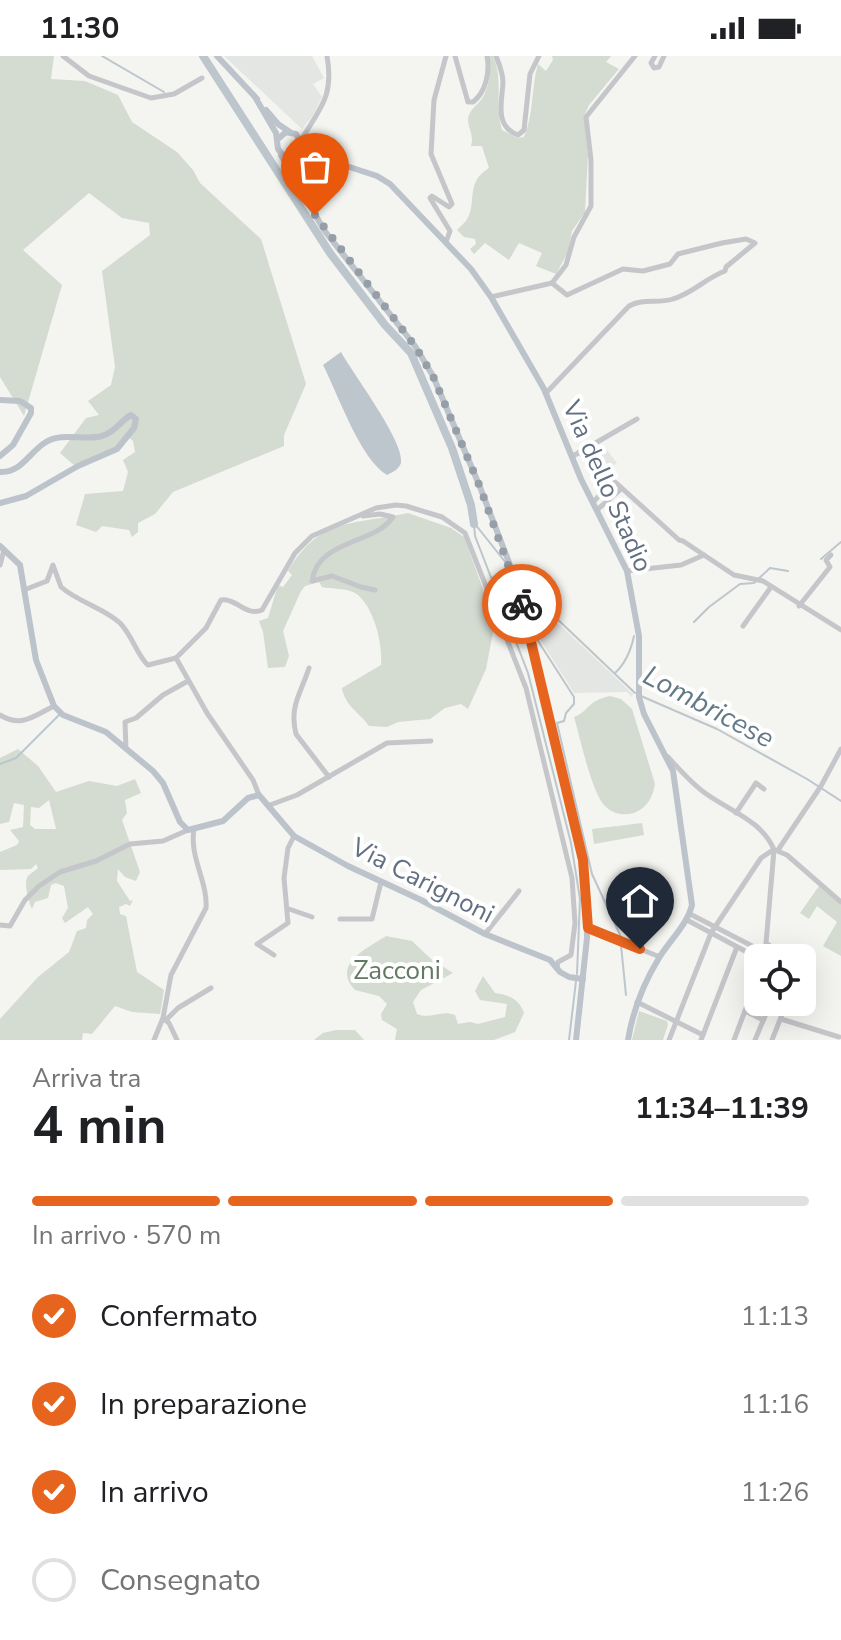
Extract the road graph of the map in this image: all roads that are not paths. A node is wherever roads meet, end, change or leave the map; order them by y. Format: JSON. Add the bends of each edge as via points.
{"nodes":[{"id":1,"x":63,"y":56,"type":"edge"},
{"id":2,"x":217,"y":56,"type":"edge"},
{"id":3,"x":327,"y":56,"type":"edge"},
{"id":4,"x":446,"y":56,"type":"edge"},
{"id":5,"x":455,"y":56,"type":"edge"},
{"id":6,"x":487,"y":56,"type":"edge"},
{"id":7,"x":496,"y":56,"type":"edge"},
{"id":8,"x":539,"y":56,"type":"edge"},
{"id":9,"x":635,"y":56,"type":"edge"},
{"id":10,"x":655,"y":56,"type":"edge"},
{"id":11,"x":664,"y":56,"type":"edge"},
{"id":12,"x":202,"y":78,"type":"dead end"},
{"id":13,"x":255,"y":97,"type":"junction"},
{"id":14,"x":290,"y":132,"type":"junction"},
{"id":15,"x":301,"y":140,"type":"junction"},
{"id":16,"x":277,"y":141,"type":"junction"},
{"id":17,"x":280,"y":152,"type":"junction"},
{"id":18,"x":296,"y":155,"type":"junction"},
{"id":19,"x":319,"y":157,"type":"junction"},
{"id":20,"x":293,"y":177,"type":"junction"},
{"id":21,"x":446,"y":242,"type":"junction"},
{"id":22,"x":552,"y":283,"type":"junction"},
{"id":23,"x":491,"y":297,"type":"junction"},
{"id":24,"x":546,"y":393,"type":"junction"},
{"id":25,"x":0,"y":400,"type":"edge"},
{"id":26,"x":637,"y":419,"type":"dead end"},
{"id":27,"x":576,"y":454,"type":"junction"},
{"id":28,"x":0,"y":456,"type":"edge"},
{"id":29,"x":0,"y":472,"type":"edge"},
{"id":30,"x":606,"y":474,"type":"dead end"},
{"id":31,"x":621,"y":489,"type":"junction"},
{"id":32,"x":0,"y":503,"type":"edge"},
{"id":33,"x":595,"y":506,"type":"junction"},
{"id":34,"x":358,"y":517,"type":"junction"},
{"id":35,"x":2,"y":548,"type":"edge"},
{"id":36,"x":704,"y":555,"type":"junction"},
{"id":37,"x":831,"y":555,"type":"dead end"},
{"id":38,"x":0,"y":565,"type":"edge"},
{"id":39,"x":627,"y":571,"type":"junction"},
{"id":40,"x":771,"y":587,"type":"junction"},
{"id":41,"x":24,"y":590,"type":"junction"},
{"id":42,"x":375,"y":590,"type":"dead end"},
{"id":43,"x":799,"y":606,"type":"junction"},
{"id":44,"x":743,"y":626,"type":"dead end"},
{"id":45,"x":841,"y":630,"type":"edge"},
{"id":46,"x":176,"y":658,"type":"junction"},
{"id":47,"x":309,"y":668,"type":"dead end"},
{"id":48,"x":188,"y":681,"type":"junction"},
{"id":49,"x":54,"y":706,"type":"junction"},
{"id":50,"x":0,"y":715,"type":"edge"},
{"id":51,"x":431,"y":741,"type":"dead end"},
{"id":52,"x":126,"y":749,"type":"junction"},
{"id":53,"x":841,"y":749,"type":"edge"},
{"id":54,"x":666,"y":754,"type":"junction"},
{"id":55,"x":329,"y":777,"type":"junction"},
{"id":56,"x":687,"y":778,"type":"junction"},
{"id":57,"x":676,"y":783,"type":"junction"},
{"id":58,"x":764,"y":789,"type":"dead end"},
{"id":59,"x":259,"y":795,"type":"junction"},
{"id":60,"x":270,"y":805,"type":"junction"},
{"id":61,"x":736,"y":813,"type":"junction"},
{"id":62,"x":191,"y":830,"type":"junction"},
{"id":63,"x":294,"y":836,"type":"junction"},
{"id":64,"x":776,"y":850,"type":"junction"},
{"id":65,"x":381,"y":882,"type":"junction"},
{"id":66,"x":519,"y":891,"type":"dead end"},
{"id":67,"x":841,"y":902,"type":"edge"},
{"id":68,"x":288,"y":909,"type":"junction"},
{"id":69,"x":312,"y":917,"type":"dead end"},
{"id":70,"x":688,"y":917,"type":"junction"},
{"id":71,"x":340,"y":919,"type":"dead end"},
{"id":72,"x":0,"y":925,"type":"edge"},
{"id":73,"x":588,"y":928,"type":"junction"},
{"id":74,"x":712,"y":930,"type":"junction"},
{"id":75,"x":485,"y":934,"type":"junction"},
{"id":76,"x":745,"y":944,"type":"edge"},
{"id":77,"x":765,"y":944,"type":"edge"},
{"id":78,"x":737,"y":947,"type":"junction"},
{"id":79,"x":744,"y":948,"type":"edge"},
{"id":80,"x":274,"y":955,"type":"dead end"},
{"id":81,"x":660,"y":957,"type":"junction"},
{"id":82,"x":557,"y":967,"type":"junction"},
{"id":83,"x":583,"y":979,"type":"junction"},
{"id":84,"x":211,"y":988,"type":"dead end"},
{"id":85,"x":636,"y":1002,"type":"junction"},
{"id":86,"x":744,"y":1014,"type":"edge"},
{"id":87,"x":755,"y":1016,"type":"edge"},
{"id":88,"x":765,"y":1016,"type":"edge"},
{"id":89,"x":782,"y":1016,"type":"edge"},
{"id":90,"x":164,"y":1019,"type":"junction"},
{"id":91,"x":781,"y":1019,"type":"junction"},
{"id":92,"x":677,"y":1020,"type":"junction"},
{"id":93,"x":763,"y":1020,"type":"junction"},
{"id":94,"x":703,"y":1036,"type":"edge"},
{"id":95,"x":839,"y":1037,"type":"edge"},
{"id":96,"x":154,"y":1040,"type":"edge"},
{"id":97,"x":177,"y":1040,"type":"edge"},
{"id":98,"x":576,"y":1040,"type":"edge"},
{"id":99,"x":628,"y":1040,"type":"edge"},
{"id":100,"x":669,"y":1040,"type":"edge"},
{"id":101,"x":713,"y":1040,"type":"edge"},
{"id":102,"x":734,"y":1040,"type":"edge"},
{"id":103,"x":755,"y":1040,"type":"edge"},
{"id":104,"x":772,"y":1040,"type":"edge"}],
"edges":[{"from":1,"to":12,"type":"street","via":[[89,76],[151,98],[174,94]]},
{"from":2,"to":13,"type":"street"},
{"from":3,"to":15,"type":"street","via":[[328,91]]},
{"from":4,"to":21,"type":"street","via":[[434,100],[431,154],[452,204],[430,198],[450,231]]},
{"from":5,"to":6,"type":"street","via":[[465,96],[473,102],[487,78]]},
{"from":7,"to":8,"type":"street","via":[[503,81],[501,118],[518,135],[524,130],[530,74]]},
{"from":9,"to":22,"type":"street","via":[[586,117],[591,206],[566,265]]},
{"from":10,"to":11,"type":"street","via":[[654,68]]},
{"from":13,"to":14,"type":"street"},
{"from":13,"to":16,"type":"street"},
{"from":14,"to":15,"type":"street"},
{"from":14,"to":16,"type":"street"},
{"from":15,"to":18,"type":"street"},
{"from":15,"to":19,"type":"street"},
{"from":16,"to":17,"type":"street"},
{"from":17,"to":18,"type":"street"},
{"from":17,"to":20,"type":"street"},
{"from":18,"to":19,"type":"street"},
{"from":18,"to":20,"type":"street"},
{"from":19,"to":21,"type":"street","name":"Via dello Stadio","via":[[390,184]]},
{"from":20,"to":73,"type":"street","via":[[324,230],[433,376],[508,558],[583,860]]},
{"from":21,"to":23,"type":"street","name":"Via dello Stadio"},
{"from":22,"to":23,"type":"street"},
{"from":22,"to":24,"type":"street","via":[[567,295],[623,269],[643,271],[670,264],[678,254],[732,241],[755,243],[694,290],[629,306]]},
{"from":23,"to":24,"type":"street","name":"Via dello Stadio"},
{"from":24,"to":27,"type":"street","name":"Via dello Stadio"},
{"from":25,"to":28,"type":"street","via":[[20,401],[31,408],[13,445]]},
{"from":26,"to":27,"type":"street"},
{"from":27,"to":30,"type":"street"},
{"from":27,"to":33,"type":"street","name":"Via dello Stadio"},
{"from":29,"to":32,"type":"street","via":[[20,466],[46,442],[100,437],[118,429],[126,417],[136,419],[117,449],[26,496]]},
{"from":31,"to":33,"type":"street"},
{"from":31,"to":33,"type":"street","via":[[612,481]]},
{"from":31,"to":36,"type":"street"},
{"from":33,"to":39,"type":"street","name":"Via dello Stadio"},
{"from":34,"to":42,"type":"street","via":[[393,517],[335,549],[319,563],[312,581],[328,575]]},
{"from":34,"to":46,"type":"street","via":[[305,543],[258,612],[221,600],[206,628]]},
{"from":34,"to":82,"type":"street","via":[[401,505],[442,517],[465,533],[526,688],[568,859],[575,923],[571,955]]},
{"from":35,"to":38,"type":"street"},
{"from":35,"to":41,"type":"street","via":[[20,565]]},
{"from":36,"to":39,"type":"street","via":[[681,565]]},
{"from":36,"to":40,"type":"street","via":[[738,577]]},
{"from":37,"to":43,"type":"street","via":[[826,560],[830,567]]},
{"from":39,"to":54,"type":"street","name":"Via dello Stadio","via":[[639,636],[639,697]]},
{"from":40,"to":43,"type":"street"},
{"from":40,"to":44,"type":"street"},
{"from":41,"to":46,"type":"street","via":[[47,581],[53,565],[61,587],[118,620],[143,662]]},
{"from":41,"to":49,"type":"street","via":[[36,660]]},
{"from":43,"to":45,"type":"street"},
{"from":46,"to":48,"type":"street"},
{"from":47,"to":55,"type":"street","via":[[293,707],[296,734]]},
{"from":48,"to":52,"type":"street","via":[[125,722]]},
{"from":48,"to":59,"type":"street"},
{"from":49,"to":50,"type":"street","via":[[24,722]]},
{"from":49,"to":52,"type":"street","via":[[63,715],[106,732]]},
{"from":51,"to":55,"type":"street","via":[[387,743]]},
{"from":52,"to":62,"type":"street","via":[[163,783],[180,822]]},
{"from":53,"to":64,"type":"street"},
{"from":54,"to":56,"type":"street"},
{"from":54,"to":57,"type":"street","name":"Via dello Stadio"},
{"from":55,"to":60,"type":"street"},
{"from":56,"to":57,"type":"street"},
{"from":56,"to":61,"type":"street"},
{"from":57,"to":70,"type":"street","name":"Via dello Stadio","via":[[692,892]]},
{"from":58,"to":61,"type":"street","via":[[756,783]]},
{"from":59,"to":60,"type":"street","name":"Via Carignoni"},
{"from":59,"to":62,"type":"street","via":[[248,798],[223,821]]},
{"from":60,"to":63,"type":"street","name":"Via Carignoni"},
{"from":61,"to":64,"type":"street","via":[[763,831]]},
{"from":62,"to":72,"type":"street","via":[[163,841],[130,844],[60,872],[25,900],[10,926]]},
{"from":62,"to":90,"type":"street","via":[[206,908],[171,975]]},
{"from":63,"to":65,"type":"street","name":"Via Carignoni"},
{"from":63,"to":68,"type":"street","via":[[284,878]]},
{"from":64,"to":67,"type":"street"},
{"from":64,"to":74,"type":"street","via":[[761,858]]},
{"from":64,"to":77,"type":"street"},
{"from":65,"to":71,"type":"street","via":[[372,919]]},
{"from":65,"to":75,"type":"street","name":"Via Carignoni"},
{"from":66,"to":75,"type":"street"},
{"from":68,"to":69,"type":"street"},
{"from":68,"to":80,"type":"street","via":[[288,923],[257,944]]},
{"from":70,"to":74,"type":"street"},
{"from":70,"to":81,"type":"street"},
{"from":73,"to":81,"type":"street"},
{"from":73,"to":83,"type":"street"},
{"from":74,"to":76,"type":"street"},
{"from":74,"to":78,"type":"street"},
{"from":74,"to":92,"type":"street"},
{"from":75,"to":82,"type":"street","name":"Via Carignoni"},
{"from":78,"to":79,"type":"street"},
{"from":78,"to":94,"type":"street"},
{"from":81,"to":85,"type":"street"},
{"from":82,"to":83,"type":"street","name":"Via Carignoni","via":[[569,977]]},
{"from":83,"to":98,"type":"street"},
{"from":84,"to":90,"type":"street"},
{"from":85,"to":92,"type":"street"},
{"from":85,"to":99,"type":"street"},
{"from":86,"to":102,"type":"street"},
{"from":87,"to":93,"type":"street"},
{"from":88,"to":93,"type":"street"},
{"from":89,"to":91,"type":"street"},
{"from":90,"to":96,"type":"street"},
{"from":90,"to":97,"type":"street"},
{"from":91,"to":95,"type":"street"},
{"from":91,"to":104,"type":"street"},
{"from":92,"to":94,"type":"street"},
{"from":92,"to":100,"type":"street"},
{"from":93,"to":103,"type":"street"},
{"from":94,"to":101,"type":"street"}]}
